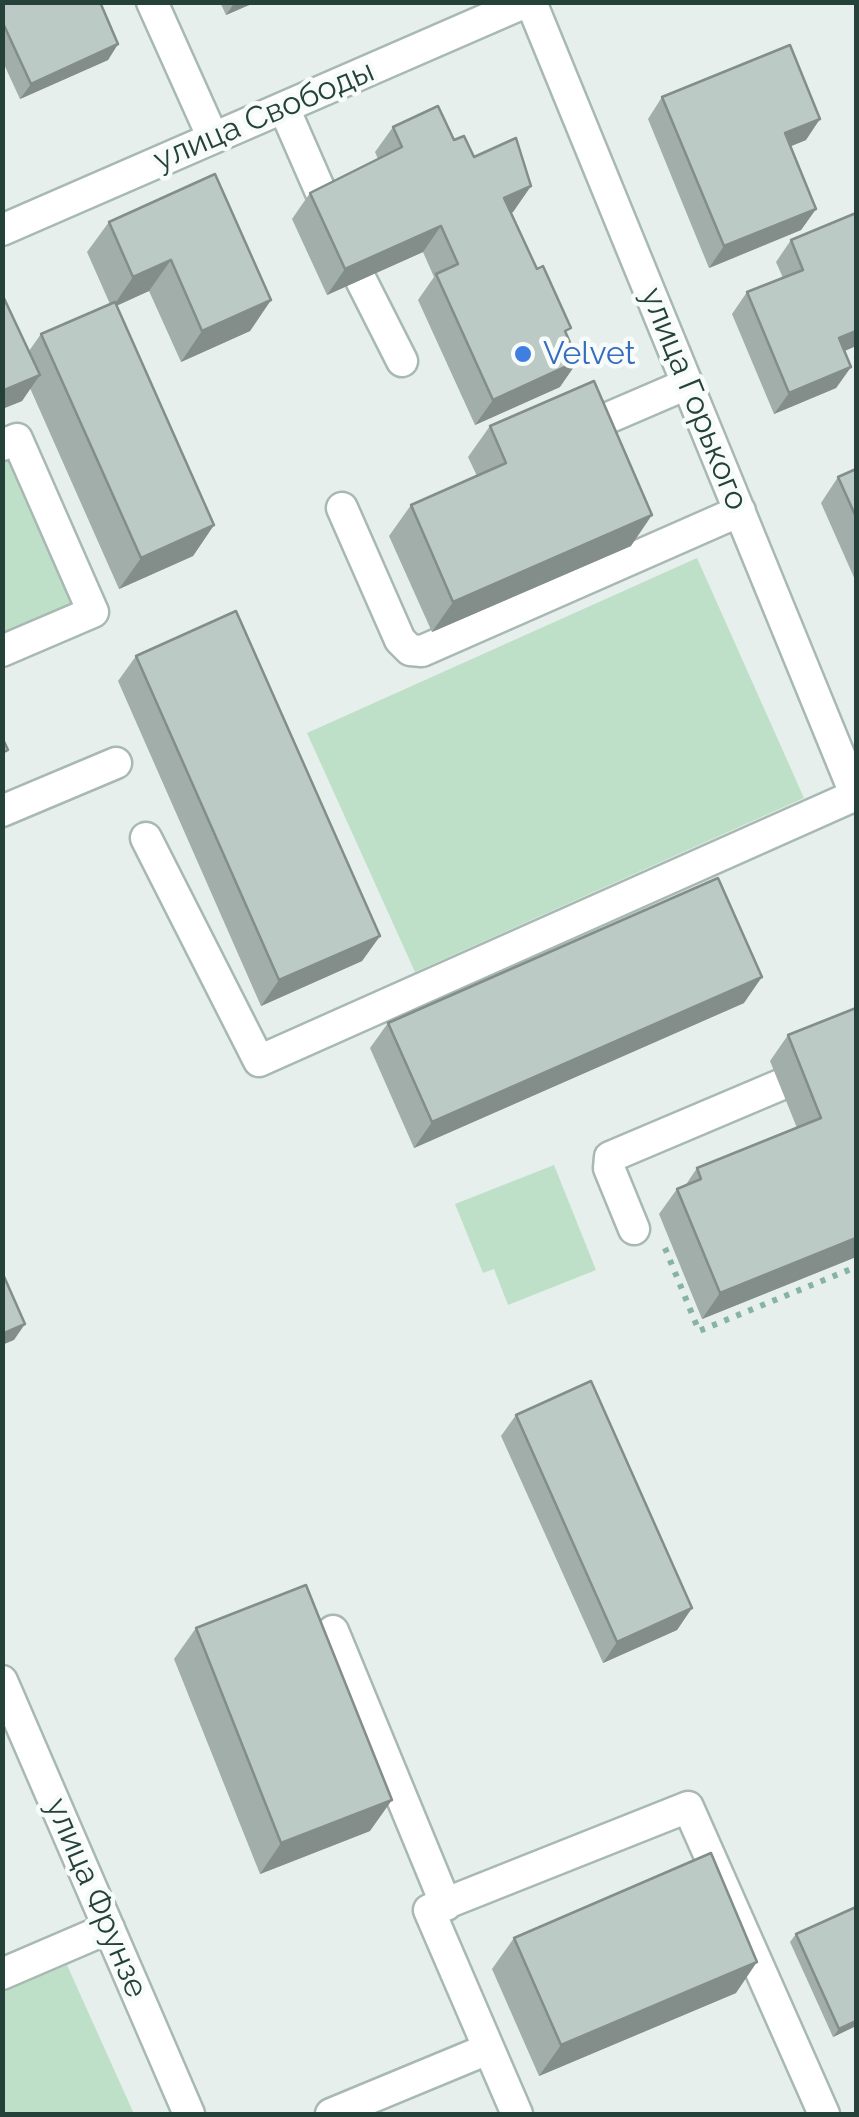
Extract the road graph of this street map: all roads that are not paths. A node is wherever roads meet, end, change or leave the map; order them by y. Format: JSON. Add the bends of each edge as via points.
{"nodes":[{"id":1,"x":152,"y":2,"type":"edge"},
{"id":2,"x":529,"y":2,"type":"edge"},
{"id":3,"x":284,"y":108,"type":"junction"},
{"id":4,"x":213,"y":138,"type":"junction"},
{"id":5,"x":326,"y":204,"type":"edge"},
{"id":6,"x":2,"y":230,"type":"edge"},
{"id":7,"x":361,"y":280,"type":"edge"},
{"id":8,"x":402,"y":361,"type":"dead end"},
{"id":9,"x":687,"y":384,"type":"junction"},
{"id":10,"x":580,"y":430,"type":"edge"},
{"id":11,"x":2,"y":445,"type":"edge"},
{"id":12,"x":342,"y":508,"type":"dead end"},
{"id":13,"x":740,"y":512,"type":"junction"},
{"id":14,"x":2,"y":650,"type":"edge"},
{"id":15,"x":116,"y":763,"type":"dead end"},
{"id":16,"x":856,"y":796,"type":"edge"},
{"id":17,"x":2,"y":811,"type":"edge"},
{"id":18,"x":146,"y":838,"type":"dead end"},
{"id":19,"x":780,"y":1085,"type":"dead end"},
{"id":20,"x":634,"y":1229,"type":"road end"},
{"id":21,"x":333,"y":1631,"type":"dead end"},
{"id":22,"x":2,"y":1681,"type":"edge"},
{"id":23,"x":446,"y":1904,"type":"junction"},
{"id":24,"x":109,"y":1928,"type":"junction"},
{"id":25,"x":2,"y":1974,"type":"edge"},
{"id":26,"x":488,"y":2049,"type":"junction"},
{"id":27,"x":189,"y":2114,"type":"edge"},
{"id":28,"x":331,"y":2114,"type":"edge"},
{"id":29,"x":516,"y":2114,"type":"edge"},
{"id":30,"x":824,"y":2114,"type":"edge"}],
"edges":[{"from":1,"to":4,"type":"street"},
{"from":2,"to":3,"type":"street","name":"улица Свободы"},
{"from":2,"to":9,"type":"street","name":"улица Горького"},
{"from":3,"to":4,"type":"street","name":"улица Свободы"},
{"from":3,"to":5,"type":"street"},
{"from":4,"to":6,"type":"street","name":"улица Свободы"},
{"from":7,"to":8,"type":"street"},
{"from":9,"to":10,"type":"street"},
{"from":9,"to":13,"type":"street","name":"улица Горького"},
{"from":11,"to":14,"type":"street","via":[[17,439],[93,612]]},
{"from":12,"to":13,"type":"street","via":[[400,640],[422,651]]},
{"from":13,"to":16,"type":"street","name":"улица Горького"},
{"from":15,"to":17,"type":"street"},
{"from":16,"to":18,"type":"street","via":[[260,1061]]},
{"from":19,"to":20,"type":"street","via":[[610,1156]]},
{"from":21,"to":23,"type":"street"},
{"from":22,"to":24,"type":"street","name":"улица Фрунзе"},
{"from":23,"to":26,"type":"street","via":[[429,1910]]},
{"from":23,"to":30,"type":"street","via":[[569,1873],[688,1807]]},
{"from":24,"to":25,"type":"street"},
{"from":24,"to":27,"type":"street","name":"улица Фрунзе"},
{"from":26,"to":28,"type":"street"},
{"from":26,"to":29,"type":"street"}]}
